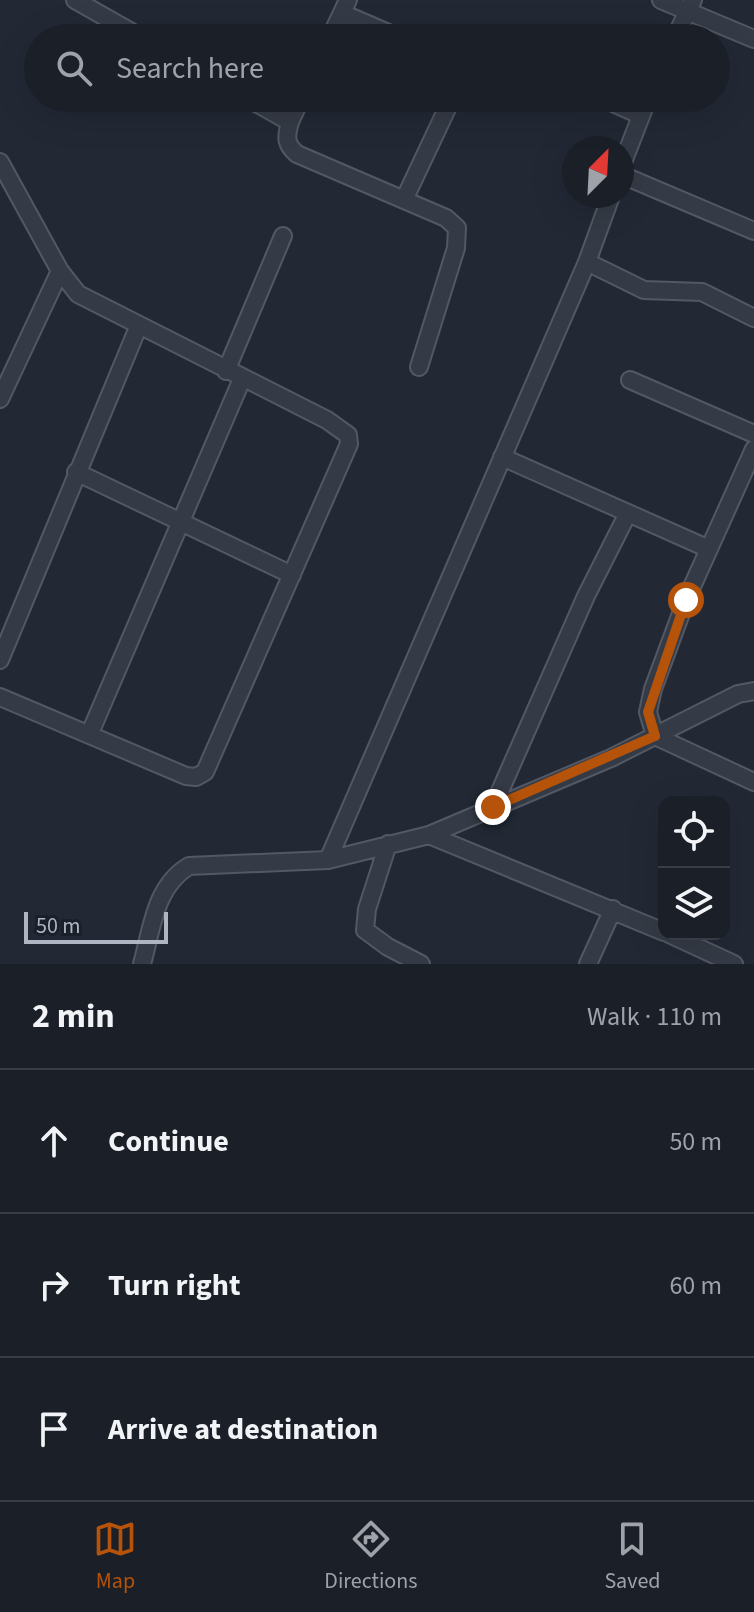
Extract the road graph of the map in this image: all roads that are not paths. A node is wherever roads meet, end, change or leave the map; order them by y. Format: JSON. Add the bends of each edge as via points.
{"nodes":[{"id":1,"x":75,"y":0,"type":"edge"},
{"id":2,"x":661,"y":0,"type":"edge"},
{"id":3,"x":345,"y":6,"type":"edge"},
{"id":4,"x":690,"y":6,"type":"edge"},
{"id":5,"x":117,"y":24,"type":"edge"},
{"id":6,"x":376,"y":24,"type":"edge"},
{"id":7,"x":725,"y":24,"type":"edge"},
{"id":8,"x":730,"y":27,"type":"edge"},
{"id":9,"x":754,"y":39,"type":"edge"},
{"id":10,"x":272,"y":112,"type":"edge"},
{"id":11,"x":295,"y":112,"type":"edge"},
{"id":12,"x":445,"y":112,"type":"edge"},
{"id":13,"x":633,"y":112,"type":"edge"},
{"id":14,"x":641,"y":112,"type":"edge"},
{"id":15,"x":640,"y":115,"type":"junction"},
{"id":16,"x":290,"y":122,"type":"junction"},
{"id":17,"x":632,"y":136,"type":"edge"},
{"id":18,"x":0,"y":162,"type":"edge"},
{"id":19,"x":634,"y":180,"type":"edge"},
{"id":20,"x":404,"y":200,"type":"junction"},
{"id":21,"x":607,"y":208,"type":"edge"},
{"id":22,"x":754,"y":231,"type":"edge"},
{"id":23,"x":283,"y":236,"type":"dead end"},
{"id":24,"x":587,"y":262,"type":"junction"},
{"id":25,"x":60,"y":271,"type":"junction"},
{"id":26,"x":754,"y":318,"type":"edge"},
{"id":27,"x":139,"y":325,"type":"junction"},
{"id":28,"x":419,"y":367,"type":"dead end"},
{"id":29,"x":234,"y":375,"type":"junction"},
{"id":30,"x":630,"y":380,"type":"dead end"},
{"id":31,"x":0,"y":399,"type":"edge"},
{"id":32,"x":754,"y":434,"type":"edge"},
{"id":33,"x":754,"y":449,"type":"edge"},
{"id":34,"x":502,"y":457,"type":"junction"},
{"id":35,"x":76,"y":472,"type":"junction"},
{"id":36,"x":628,"y":513,"type":"junction"},
{"id":37,"x":180,"y":521,"type":"junction"},
{"id":38,"x":709,"y":549,"type":"junction"},
{"id":39,"x":292,"y":575,"type":"junction"},
{"id":40,"x":0,"y":660,"type":"edge"},
{"id":41,"x":754,"y":691,"type":"edge"},
{"id":42,"x":0,"y":697,"type":"edge"},
{"id":43,"x":90,"y":733,"type":"junction"},
{"id":44,"x":655,"y":736,"type":"junction"},
{"id":45,"x":754,"y":782,"type":"edge"},
{"id":46,"x":493,"y":807,"type":"junction"},
{"id":47,"x":429,"y":835,"type":"junction"},
{"id":48,"x":388,"y":844,"type":"junction"},
{"id":49,"x":328,"y":860,"type":"junction"},
{"id":50,"x":613,"y":909,"type":"junction"},
{"id":51,"x":658,"y":929,"type":"edge"},
{"id":52,"x":681,"y":940,"type":"edge"},
{"id":53,"x":142,"y":964,"type":"edge"},
{"id":54,"x":421,"y":964,"type":"edge"},
{"id":55,"x":588,"y":964,"type":"edge"},
{"id":56,"x":734,"y":964,"type":"edge"}],
"edges":[{"from":1,"to":5,"type":"street"},
{"from":2,"to":4,"type":"street"},
{"from":3,"to":6,"type":"street"},
{"from":4,"to":7,"type":"street"},
{"from":8,"to":9,"type":"street"},
{"from":10,"to":16,"type":"street"},
{"from":11,"to":16,"type":"street"},
{"from":12,"to":20,"type":"street"},
{"from":13,"to":15,"type":"street"},
{"from":14,"to":15,"type":"street"},
{"from":15,"to":17,"type":"street"},
{"from":16,"to":20,"type":"street","via":[[286,139],[297,154]]},
{"from":18,"to":25,"type":"street"},
{"from":19,"to":22,"type":"street"},
{"from":20,"to":28,"type":"street","via":[[453,222],[457,236]]},
{"from":21,"to":24,"type":"street"},
{"from":23,"to":29,"type":"street"},
{"from":24,"to":26,"type":"street","via":[[644,290],[702,292]]},
{"from":24,"to":34,"type":"street"},
{"from":25,"to":27,"type":"street","via":[[78,294]]},
{"from":25,"to":31,"type":"street"},
{"from":27,"to":29,"type":"street"},
{"from":27,"to":35,"type":"street"},
{"from":29,"to":37,"type":"street"},
{"from":29,"to":39,"type":"street","via":[[348,435],[345,458]]},
{"from":30,"to":32,"type":"street"},
{"from":33,"to":38,"type":"street"},
{"from":34,"to":36,"type":"street"},
{"from":34,"to":49,"type":"street"},
{"from":35,"to":37,"type":"street"},
{"from":35,"to":40,"type":"street"},
{"from":36,"to":38,"type":"street"},
{"from":36,"to":46,"type":"street"},
{"from":37,"to":39,"type":"street"},
{"from":37,"to":43,"type":"street"},
{"from":38,"to":44,"type":"street","via":[[653,689],[648,712]]},
{"from":39,"to":43,"type":"street","via":[[205,772],[186,776]]},
{"from":41,"to":44,"type":"street"},
{"from":42,"to":43,"type":"street"},
{"from":44,"to":45,"type":"street"},
{"from":44,"to":46,"type":"street"},
{"from":46,"to":47,"type":"street"},
{"from":47,"to":48,"type":"street"},
{"from":47,"to":50,"type":"street"},
{"from":48,"to":49,"type":"street"},
{"from":48,"to":54,"type":"street","via":[[365,930]]},
{"from":49,"to":53,"type":"street","via":[[189,866],[163,889]]},
{"from":50,"to":51,"type":"street"},
{"from":50,"to":55,"type":"street"},
{"from":52,"to":56,"type":"street"}]}
